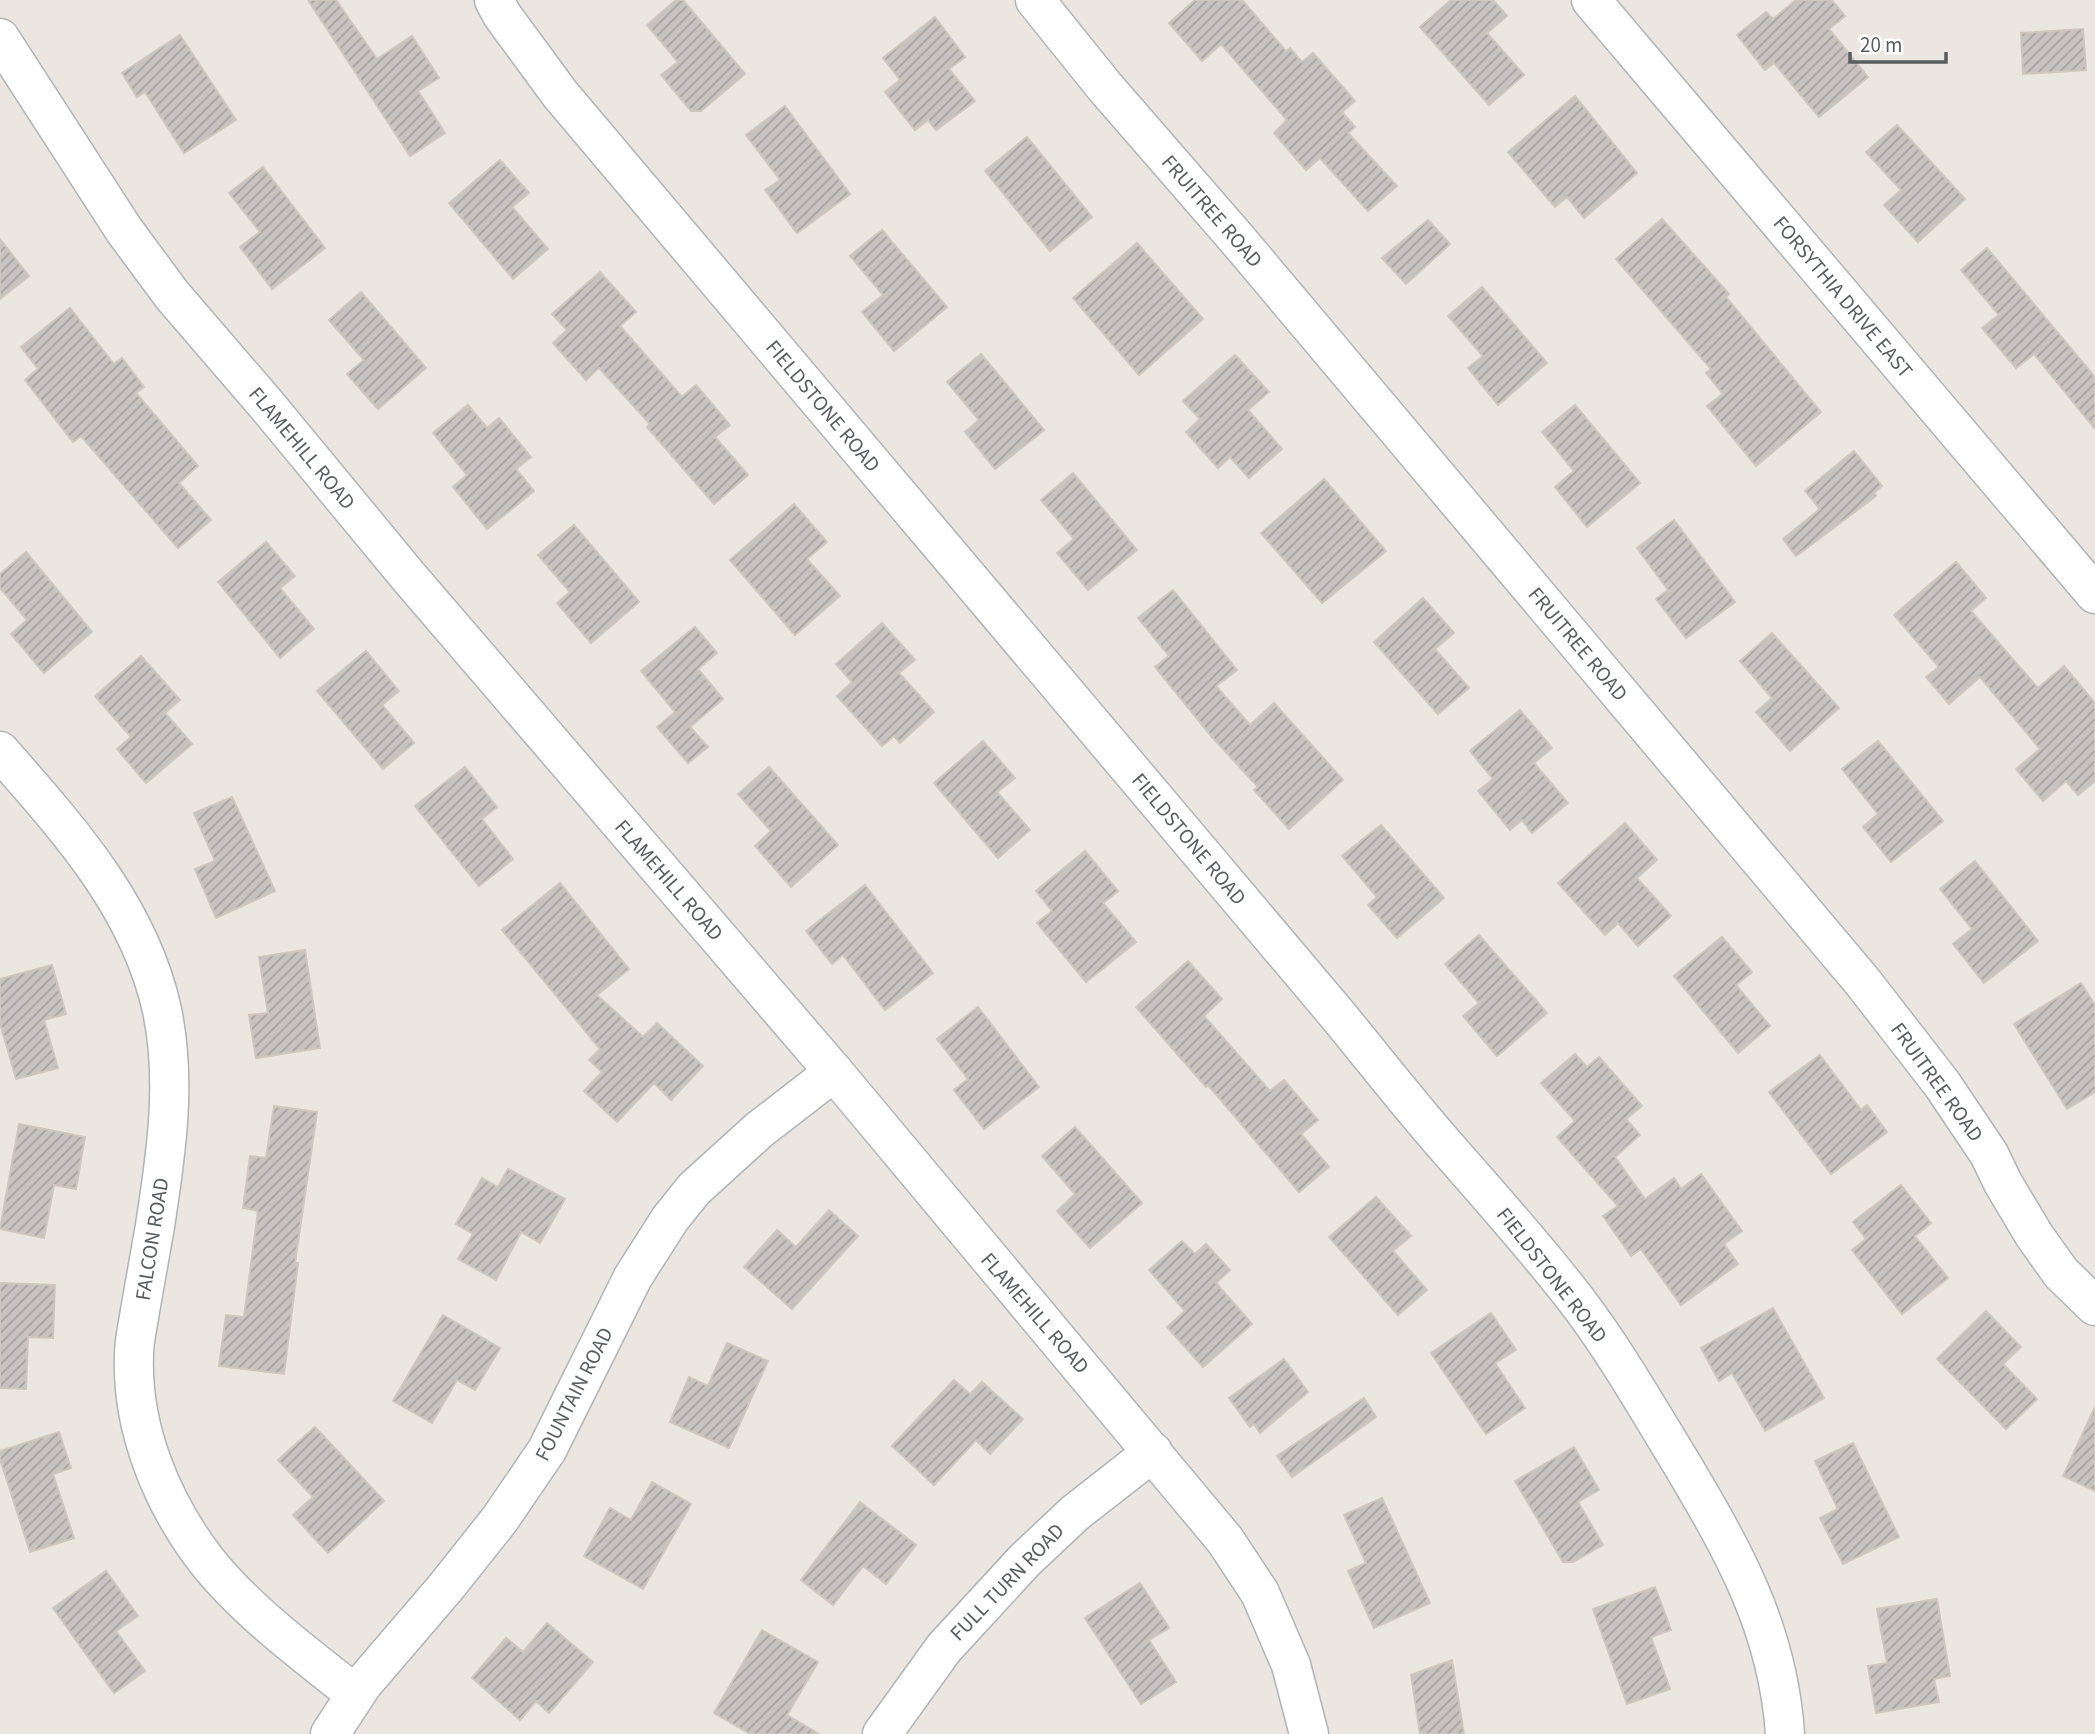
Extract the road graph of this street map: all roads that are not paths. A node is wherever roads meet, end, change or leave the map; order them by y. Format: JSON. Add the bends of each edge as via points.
{"nodes":[{"id":1,"x":494,"y":0,"type":"edge"},
{"id":2,"x":1035,"y":0,"type":"edge"},
{"id":3,"x":1591,"y":0,"type":"edge"},
{"id":4,"x":0,"y":38,"type":"edge"},
{"id":5,"x":2095,"y":594,"type":"edge"},
{"id":6,"x":0,"y":751,"type":"edge"},
{"id":7,"x":834,"y":1072,"type":"junction"},
{"id":8,"x":2095,"y":1306,"type":"edge"},
{"id":9,"x":1153,"y":1452,"type":"junction"},
{"id":10,"x":355,"y":1694,"type":"junction"},
{"id":11,"x":330,"y":1734,"type":"edge"},
{"id":12,"x":883,"y":1734,"type":"edge"},
{"id":13,"x":1309,"y":1734,"type":"edge"},
{"id":14,"x":1785,"y":1734,"type":"edge"}],
"edges":[{"from":1,"to":14,"type":"street","name":"FIELDSTONE ROAD","via":[[560,94],[1579,1304],[1710,1510],[1748,1582],[1768,1636],[1783,1701]]},
{"from":2,"to":8,"type":"street","name":"FRUITREE ROAD","via":[[1862,981],[1949,1094],[2054,1263]]},
{"from":3,"to":5,"type":"street","name":"FORSYTHIA DRIVE EAST"},
{"from":4,"to":7,"type":"street","name":"FLAMEHILL ROAD","via":[[124,230],[172,295]]},
{"from":6,"to":10,"type":"street","name":"FALCON ROAD","via":[[111,888],[151,970],[162,1012],[169,1129],[134,1353],[136,1399],[148,1453],[200,1550],[234,1592]]},
{"from":7,"to":9,"type":"street","name":"FLAMEHILL ROAD"},
{"from":7,"to":10,"type":"street","name":"FOUNTAIN ROAD","via":[[759,1130],[694,1189],[670,1219],[633,1277],[547,1450],[500,1519]]},
{"from":9,"to":12,"type":"street","name":"FULL TURN ROAD","via":[[1074,1513],[1025,1560],[944,1648]]},
{"from":9,"to":13,"type":"street","name":"FLAMEHILL ROAD","via":[[1225,1540],[1260,1593],[1291,1665]]},
{"from":10,"to":11,"type":"street","name":"FOUNTAIN ROAD"}]}
